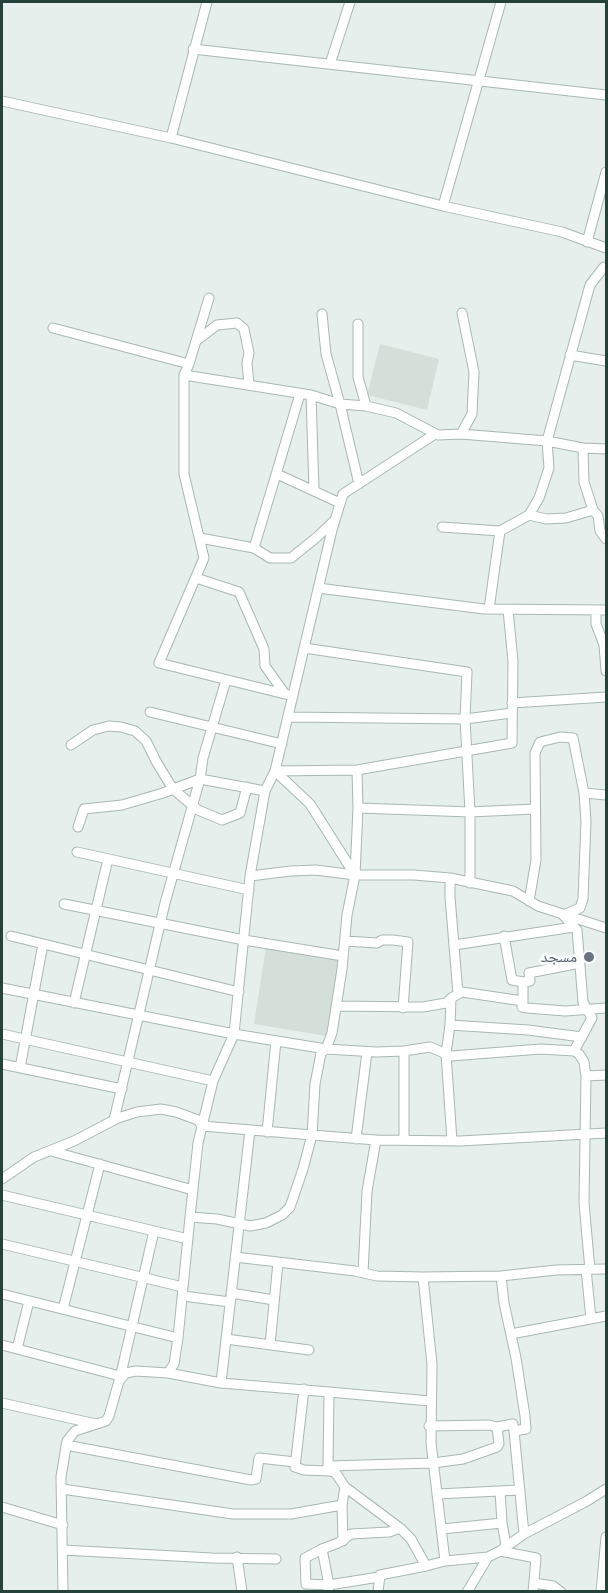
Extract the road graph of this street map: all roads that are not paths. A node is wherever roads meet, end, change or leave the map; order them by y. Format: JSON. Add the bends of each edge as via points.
{"nodes":[{"id":1,"x":207,"y":2,"type":"edge"},
{"id":2,"x":350,"y":2,"type":"edge"},
{"id":3,"x":501,"y":2,"type":"edge"},
{"id":4,"x":193,"y":49,"type":"junction"},
{"id":5,"x":330,"y":64,"type":"junction"},
{"id":6,"x":478,"y":81,"type":"junction"},
{"id":7,"x":606,"y":95,"type":"edge"},
{"id":8,"x":2,"y":100,"type":"edge"},
{"id":9,"x":171,"y":138,"type":"junction"},
{"id":10,"x":606,"y":172,"type":"edge"},
{"id":11,"x":443,"y":206,"type":"junction"},
{"id":12,"x":587,"y":242,"type":"junction"},
{"id":13,"x":606,"y":248,"type":"edge"},
{"id":14,"x":604,"y":267,"type":"dead end"},
{"id":15,"x":209,"y":298,"type":"dead end"},
{"id":16,"x":462,"y":313,"type":"dead end"},
{"id":17,"x":322,"y":314,"type":"dead end"},
{"id":18,"x":358,"y":324,"type":"dead end"},
{"id":19,"x":53,"y":328,"type":"dead end"},
{"id":20,"x":196,"y":341,"type":"junction"},
{"id":21,"x":570,"y":355,"type":"junction"},
{"id":22,"x":606,"y":361,"type":"edge"},
{"id":23,"x":189,"y":364,"type":"junction"},
{"id":24,"x":184,"y":375,"type":"junction"},
{"id":25,"x":249,"y":385,"type":"junction"},
{"id":26,"x":300,"y":394,"type":"junction"},
{"id":27,"x":311,"y":395,"type":"junction"},
{"id":28,"x":340,"y":404,"type":"junction"},
{"id":29,"x":366,"y":406,"type":"junction"},
{"id":30,"x":435,"y":434,"type":"junction"},
{"id":31,"x":461,"y":434,"type":"junction"},
{"id":32,"x":547,"y":441,"type":"junction"},
{"id":33,"x":583,"y":448,"type":"junction"},
{"id":34,"x":606,"y":449,"type":"edge"},
{"id":35,"x":277,"y":474,"type":"junction"},
{"id":36,"x":359,"y":484,"type":"junction"},
{"id":37,"x":340,"y":503,"type":"junction"},
{"id":38,"x":593,"y":510,"type":"junction"},
{"id":39,"x":529,"y":515,"type":"junction"},
{"id":40,"x":335,"y":519,"type":"junction"},
{"id":41,"x":442,"y":528,"type":"dead end"},
{"id":42,"x":500,"y":531,"type":"junction"},
{"id":43,"x":200,"y":538,"type":"junction"},
{"id":44,"x":606,"y":540,"type":"edge"},
{"id":45,"x":254,"y":548,"type":"junction"},
{"id":46,"x":196,"y":578,"type":"junction"},
{"id":47,"x":318,"y":588,"type":"junction"},
{"id":48,"x":489,"y":609,"type":"junction"},
{"id":49,"x":508,"y":610,"type":"junction"},
{"id":50,"x":601,"y":610,"type":"edge"},
{"id":51,"x":304,"y":648,"type":"junction"},
{"id":52,"x":606,"y":671,"type":"edge"},
{"id":53,"x":226,"y":680,"type":"junction"},
{"id":54,"x":289,"y":695,"type":"junction"},
{"id":55,"x":606,"y":698,"type":"edge"},
{"id":56,"x":512,"y":708,"type":"junction"},
{"id":57,"x":150,"y":712,"type":"dead end"},
{"id":58,"x":288,"y":717,"type":"junction"},
{"id":59,"x":465,"y":719,"type":"junction"},
{"id":60,"x":212,"y":728,"type":"junction"},
{"id":61,"x":282,"y":744,"type":"junction"},
{"id":62,"x":71,"y":745,"type":"dead end"},
{"id":63,"x":467,"y":752,"type":"junction"},
{"id":64,"x":357,"y":770,"type":"junction"},
{"id":65,"x":276,"y":771,"type":"junction"},
{"id":66,"x":200,"y":779,"type":"junction"},
{"id":67,"x":247,"y":787,"type":"junction"},
{"id":68,"x":173,"y":789,"type":"junction"},
{"id":69,"x":265,"y":791,"type":"junction"},
{"id":70,"x":584,"y":793,"type":"junction"},
{"id":71,"x":606,"y":795,"type":"edge"},
{"id":72,"x":193,"y":806,"type":"junction"},
{"id":73,"x":358,"y":808,"type":"junction"},
{"id":74,"x":535,"y":809,"type":"junction"},
{"id":75,"x":470,"y":812,"type":"junction"},
{"id":76,"x":78,"y":827,"type":"dead end"},
{"id":77,"x":77,"y":852,"type":"dead end"},
{"id":78,"x":108,"y":859,"type":"junction"},
{"id":79,"x":173,"y":873,"type":"junction"},
{"id":80,"x":355,"y":875,"type":"junction"},
{"id":81,"x":250,"y":876,"type":"junction"},
{"id":82,"x":450,"y":878,"type":"junction"},
{"id":83,"x":470,"y":883,"type":"junction"},
{"id":84,"x":249,"y":890,"type":"junction"},
{"id":85,"x":529,"y":901,"type":"junction"},
{"id":86,"x":64,"y":904,"type":"dead end"},
{"id":87,"x":96,"y":910,"type":"junction"},
{"id":88,"x":563,"y":915,"type":"junction"},
{"id":89,"x":161,"y":923,"type":"junction"},
{"id":90,"x":574,"y":927,"type":"junction"},
{"id":91,"x":606,"y":928,"type":"edge"},
{"id":92,"x":10,"y":936,"type":"dead end"},
{"id":93,"x":504,"y":936,"type":"junction"},
{"id":94,"x":244,"y":940,"type":"junction"},
{"id":95,"x":345,"y":941,"type":"junction"},
{"id":96,"x":44,"y":944,"type":"junction"},
{"id":97,"x":454,"y":945,"type":"junction"},
{"id":98,"x":86,"y":954,"type":"junction"},
{"id":99,"x":343,"y":956,"type":"junction"},
{"id":100,"x":580,"y":963,"type":"junction"},
{"id":101,"x":149,"y":970,"type":"junction"},
{"id":102,"x":523,"y":982,"type":"junction"},
{"id":103,"x":2,"y":988,"type":"edge"},
{"id":104,"x":239,"y":992,"type":"junction"},
{"id":105,"x":34,"y":995,"type":"junction"},
{"id":106,"x":455,"y":996,"type":"junction"},
{"id":107,"x":523,"y":1001,"type":"junction"},
{"id":108,"x":74,"y":1003,"type":"junction"},
{"id":109,"x":336,"y":1006,"type":"junction"},
{"id":110,"x":403,"y":1008,"type":"junction"},
{"id":111,"x":606,"y":1008,"type":"edge"},
{"id":112,"x":587,"y":1010,"type":"junction"},
{"id":113,"x":138,"y":1015,"type":"junction"},
{"id":114,"x":450,"y":1025,"type":"junction"},
{"id":115,"x":2,"y":1034,"type":"edge"},
{"id":116,"x":234,"y":1034,"type":"junction"},
{"id":117,"x":582,"y":1037,"type":"junction"},
{"id":118,"x":26,"y":1040,"type":"junction"},
{"id":119,"x":276,"y":1041,"type":"junction"},
{"id":120,"x":326,"y":1049,"type":"junction"},
{"id":121,"x":404,"y":1051,"type":"junction"},
{"id":122,"x":574,"y":1051,"type":"junction"},
{"id":123,"x":367,"y":1052,"type":"junction"},
{"id":124,"x":446,"y":1054,"type":"junction"},
{"id":125,"x":2,"y":1064,"type":"edge"},
{"id":126,"x":127,"y":1064,"type":"junction"},
{"id":127,"x":20,"y":1068,"type":"junction"},
{"id":128,"x":606,"y":1075,"type":"edge"},
{"id":129,"x":586,"y":1076,"type":"junction"},
{"id":130,"x":213,"y":1081,"type":"junction"},
{"id":131,"x":122,"y":1089,"type":"junction"},
{"id":132,"x":114,"y":1120,"type":"junction"},
{"id":133,"x":202,"y":1126,"type":"junction"},
{"id":134,"x":250,"y":1130,"type":"junction"},
{"id":135,"x":267,"y":1132,"type":"junction"},
{"id":136,"x":606,"y":1133,"type":"edge"},
{"id":137,"x":312,"y":1135,"type":"junction"},
{"id":138,"x":585,"y":1135,"type":"junction"},
{"id":139,"x":356,"y":1139,"type":"junction"},
{"id":140,"x":376,"y":1140,"type":"junction"},
{"id":141,"x":404,"y":1140,"type":"junction"},
{"id":142,"x":452,"y":1141,"type":"junction"},
{"id":143,"x":51,"y":1151,"type":"junction"},
{"id":144,"x":100,"y":1164,"type":"junction"},
{"id":145,"x":2,"y":1179,"type":"edge"},
{"id":146,"x":193,"y":1190,"type":"junction"},
{"id":147,"x":2,"y":1195,"type":"edge"},
{"id":148,"x":87,"y":1215,"type":"junction"},
{"id":149,"x":190,"y":1217,"type":"junction"},
{"id":150,"x":240,"y":1222,"type":"junction"},
{"id":151,"x":154,"y":1231,"type":"junction"},
{"id":152,"x":188,"y":1239,"type":"junction"},
{"id":153,"x":2,"y":1244,"type":"edge"},
{"id":154,"x":236,"y":1257,"type":"junction"},
{"id":155,"x":76,"y":1262,"type":"junction"},
{"id":156,"x":278,"y":1262,"type":"junction"},
{"id":157,"x":588,"y":1269,"type":"junction"},
{"id":158,"x":606,"y":1269,"type":"edge"},
{"id":159,"x":363,"y":1273,"type":"junction"},
{"id":160,"x":501,"y":1275,"type":"junction"},
{"id":161,"x":143,"y":1277,"type":"junction"},
{"id":162,"x":423,"y":1278,"type":"junction"},
{"id":163,"x":183,"y":1292,"type":"junction"},
{"id":164,"x":2,"y":1294,"type":"edge"},
{"id":165,"x":231,"y":1298,"type":"junction"},
{"id":166,"x":274,"y":1300,"type":"junction"},
{"id":167,"x":29,"y":1301,"type":"junction"},
{"id":168,"x":63,"y":1309,"type":"junction"},
{"id":169,"x":606,"y":1316,"type":"edge"},
{"id":170,"x":591,"y":1319,"type":"junction"},
{"id":171,"x":131,"y":1326,"type":"junction"},
{"id":172,"x":511,"y":1335,"type":"junction"},
{"id":173,"x":178,"y":1338,"type":"junction"},
{"id":174,"x":226,"y":1339,"type":"junction"},
{"id":175,"x":2,"y":1345,"type":"edge"},
{"id":176,"x":270,"y":1345,"type":"junction"},
{"id":177,"x":17,"y":1349,"type":"junction"},
{"id":178,"x":309,"y":1350,"type":"dead end"},
{"id":179,"x":168,"y":1373,"type":"junction"},
{"id":180,"x":120,"y":1378,"type":"junction"},
{"id":181,"x":221,"y":1383,"type":"junction"},
{"id":182,"x":304,"y":1389,"type":"junction"},
{"id":183,"x":329,"y":1392,"type":"junction"},
{"id":184,"x":430,"y":1401,"type":"junction"},
{"id":185,"x":2,"y":1403,"type":"edge"},
{"id":186,"x":99,"y":1424,"type":"junction"},
{"id":187,"x":429,"y":1426,"type":"junction"},
{"id":188,"x":497,"y":1427,"type":"junction"},
{"id":189,"x":514,"y":1431,"type":"junction"},
{"id":190,"x":66,"y":1445,"type":"junction"},
{"id":191,"x":295,"y":1462,"type":"junction"},
{"id":192,"x":433,"y":1463,"type":"junction"},
{"id":193,"x":328,"y":1469,"type":"junction"},
{"id":194,"x":345,"y":1487,"type":"junction"},
{"id":195,"x":62,"y":1489,"type":"junction"},
{"id":196,"x":606,"y":1489,"type":"edge"},
{"id":197,"x":520,"y":1490,"type":"junction"},
{"id":198,"x":500,"y":1491,"type":"junction"},
{"id":199,"x":437,"y":1494,"type":"junction"},
{"id":200,"x":342,"y":1505,"type":"junction"},
{"id":201,"x":2,"y":1507,"type":"edge"},
{"id":202,"x":502,"y":1523,"type":"junction"},
{"id":203,"x":63,"y":1525,"type":"junction"},
{"id":204,"x":400,"y":1528,"type":"junction"},
{"id":205,"x":442,"y":1529,"type":"junction"},
{"id":206,"x":524,"y":1534,"type":"junction"},
{"id":207,"x":606,"y":1537,"type":"edge"},
{"id":208,"x":343,"y":1541,"type":"junction"},
{"id":209,"x":503,"y":1548,"type":"junction"},
{"id":210,"x":322,"y":1549,"type":"junction"},
{"id":211,"x":63,"y":1550,"type":"junction"},
{"id":212,"x":237,"y":1557,"type":"junction"},
{"id":213,"x":488,"y":1557,"type":"junction"},
{"id":214,"x":276,"y":1559,"type":"dead end"},
{"id":215,"x":445,"y":1561,"type":"junction"},
{"id":216,"x":426,"y":1566,"type":"junction"},
{"id":217,"x":379,"y":1577,"type":"junction"},
{"id":218,"x":328,"y":1588,"type":"edge"},
{"id":219,"x":533,"y":1588,"type":"edge"},
{"id":220,"x":63,"y":1592,"type":"edge"},
{"id":221,"x":242,"y":1592,"type":"edge"},
{"id":222,"x":378,"y":1592,"type":"edge"},
{"id":223,"x":467,"y":1592,"type":"edge"},
{"id":224,"x":561,"y":1592,"type":"edge"},
{"id":225,"x":601,"y":1592,"type":"edge"}],
"edges":[{"from":1,"to":4,"type":"street"},
{"from":2,"to":5,"type":"street"},
{"from":3,"to":6,"type":"street"},
{"from":4,"to":5,"type":"street"},
{"from":4,"to":9,"type":"street"},
{"from":5,"to":6,"type":"street"},
{"from":6,"to":7,"type":"street"},
{"from":6,"to":11,"type":"street"},
{"from":8,"to":9,"type":"street"},
{"from":9,"to":11,"type":"street"},
{"from":10,"to":12,"type":"street"},
{"from":11,"to":12,"type":"street","via":[[562,232]]},
{"from":12,"to":13,"type":"street"},
{"from":14,"to":21,"type":"street","via":[[590,285]]},
{"from":15,"to":20,"type":"street"},
{"from":16,"to":31,"type":"street","via":[[474,372],[472,414]]},
{"from":17,"to":28,"type":"street","via":[[326,354]]},
{"from":18,"to":29,"type":"street","via":[[358,377]]},
{"from":19,"to":23,"type":"street"},
{"from":20,"to":23,"type":"street"},
{"from":20,"to":25,"type":"street","via":[[217,325],[237,323],[244,329],[249,353]]},
{"from":21,"to":22,"type":"street"},
{"from":21,"to":32,"type":"street"},
{"from":23,"to":24,"type":"street"},
{"from":24,"to":25,"type":"street"},
{"from":24,"to":43,"type":"street","via":[[184,474]]},
{"from":25,"to":26,"type":"street"},
{"from":26,"to":27,"type":"street"},
{"from":26,"to":35,"type":"street"},
{"from":27,"to":28,"type":"street"},
{"from":27,"to":35,"type":"street","via":[[314,491]]},
{"from":28,"to":29,"type":"street"},
{"from":28,"to":36,"type":"street"},
{"from":29,"to":30,"type":"street","via":[[396,413]]},
{"from":30,"to":31,"type":"street"},
{"from":30,"to":36,"type":"street"},
{"from":31,"to":32,"type":"street"},
{"from":32,"to":33,"type":"street"},
{"from":32,"to":39,"type":"street","via":[[549,468]]},
{"from":33,"to":34,"type":"street"},
{"from":33,"to":38,"type":"street","via":[[584,482]]},
{"from":35,"to":37,"type":"street"},
{"from":35,"to":45,"type":"street"},
{"from":36,"to":37,"type":"street","via":[[343,494]]},
{"from":37,"to":40,"type":"street"},
{"from":38,"to":39,"type":"street","via":[[566,518]]},
{"from":38,"to":44,"type":"street"},
{"from":39,"to":42,"type":"street"},
{"from":40,"to":45,"type":"street","via":[[291,558],[270,558]]},
{"from":40,"to":47,"type":"street"},
{"from":41,"to":42,"type":"street"},
{"from":42,"to":48,"type":"street"},
{"from":43,"to":45,"type":"street"},
{"from":43,"to":46,"type":"street","via":[[204,558]]},
{"from":46,"to":53,"type":"street","via":[[159,663]]},
{"from":46,"to":54,"type":"street","via":[[239,592],[264,649],[265,666]]},
{"from":47,"to":48,"type":"street"},
{"from":47,"to":51,"type":"street"},
{"from":48,"to":49,"type":"street"},
{"from":49,"to":50,"type":"street"},
{"from":49,"to":56,"type":"street"},
{"from":50,"to":52,"type":"street","via":[[596,624],[604,645]]},
{"from":51,"to":54,"type":"street"},
{"from":51,"to":59,"type":"street","via":[[466,672]]},
{"from":53,"to":54,"type":"street"},
{"from":53,"to":60,"type":"street"},
{"from":54,"to":58,"type":"street"},
{"from":55,"to":56,"type":"street"},
{"from":56,"to":59,"type":"street"},
{"from":56,"to":63,"type":"street","via":[[512,743]]},
{"from":57,"to":60,"type":"street"},
{"from":58,"to":59,"type":"street"},
{"from":58,"to":61,"type":"street"},
{"from":59,"to":63,"type":"street"},
{"from":60,"to":61,"type":"street"},
{"from":60,"to":66,"type":"street"},
{"from":61,"to":65,"type":"street"},
{"from":62,"to":68,"type":"street","via":[[93,730],[109,726],[135,731],[146,741]]},
{"from":63,"to":64,"type":"street"},
{"from":63,"to":75,"type":"street"},
{"from":64,"to":65,"type":"street"},
{"from":64,"to":73,"type":"street"},
{"from":65,"to":69,"type":"street"},
{"from":65,"to":80,"type":"street","via":[[310,804]]},
{"from":66,"to":67,"type":"street"},
{"from":66,"to":68,"type":"street"},
{"from":66,"to":72,"type":"street"},
{"from":67,"to":69,"type":"street"},
{"from":67,"to":72,"type":"street","via":[[240,813],[222,820]]},
{"from":68,"to":72,"type":"street"},
{"from":68,"to":76,"type":"street","via":[[122,805],[84,809]]},
{"from":69,"to":81,"type":"street"},
{"from":70,"to":71,"type":"street"},
{"from":70,"to":74,"type":"street","via":[[573,738],[540,742],[535,753]]},
{"from":70,"to":88,"type":"street","via":[[583,899],[580,908]]},
{"from":72,"to":79,"type":"street"},
{"from":73,"to":75,"type":"street"},
{"from":73,"to":80,"type":"street"},
{"from":74,"to":75,"type":"street"},
{"from":74,"to":85,"type":"street","via":[[537,860]]},
{"from":75,"to":83,"type":"street"},
{"from":77,"to":78,"type":"street"},
{"from":78,"to":79,"type":"street"},
{"from":78,"to":87,"type":"street"},
{"from":79,"to":84,"type":"street"},
{"from":79,"to":89,"type":"street"},
{"from":80,"to":81,"type":"street","via":[[316,870]]},
{"from":80,"to":82,"type":"street"},
{"from":80,"to":95,"type":"street"},
{"from":81,"to":84,"type":"street"},
{"from":82,"to":83,"type":"street"},
{"from":82,"to":97,"type":"street"},
{"from":83,"to":85,"type":"street","via":[[513,891]]},
{"from":84,"to":94,"type":"street"},
{"from":85,"to":88,"type":"street"},
{"from":86,"to":87,"type":"street"},
{"from":87,"to":89,"type":"street"},
{"from":87,"to":98,"type":"street"},
{"from":88,"to":90,"type":"street"},
{"from":88,"to":91,"type":"street"},
{"from":89,"to":94,"type":"street"},
{"from":89,"to":101,"type":"street"},
{"from":90,"to":93,"type":"street"},
{"from":90,"to":100,"type":"street"},
{"from":92,"to":96,"type":"street"},
{"from":93,"to":97,"type":"street"},
{"from":93,"to":102,"type":"street","via":[[512,980]]},
{"from":94,"to":99,"type":"street"},
{"from":94,"to":104,"type":"street"},
{"from":95,"to":99,"type":"street"},
{"from":95,"to":110,"type":"street","via":[[408,942]]},
{"from":96,"to":98,"type":"street"},
{"from":96,"to":105,"type":"street"},
{"from":97,"to":106,"type":"street"},
{"from":98,"to":101,"type":"street"},
{"from":98,"to":108,"type":"street"},
{"from":99,"to":109,"type":"street"},
{"from":100,"to":102,"type":"street","via":[[529,973],[530,981]]},
{"from":100,"to":112,"type":"street"},
{"from":101,"to":104,"type":"street"},
{"from":101,"to":113,"type":"street"},
{"from":102,"to":107,"type":"street"},
{"from":103,"to":105,"type":"street"},
{"from":104,"to":116,"type":"street"},
{"from":105,"to":108,"type":"street"},
{"from":105,"to":118,"type":"street"},
{"from":106,"to":107,"type":"street","via":[[462,992]]},
{"from":106,"to":110,"type":"street","via":[[446,1003]]},
{"from":106,"to":114,"type":"street"},
{"from":107,"to":112,"type":"street","via":[[522,1007],[527,1008]]},
{"from":108,"to":113,"type":"street"},
{"from":109,"to":110,"type":"street"},
{"from":109,"to":120,"type":"street"},
{"from":111,"to":112,"type":"street"},
{"from":112,"to":117,"type":"street","via":[[591,1018]]},
{"from":113,"to":116,"type":"street"},
{"from":113,"to":126,"type":"street"},
{"from":114,"to":117,"type":"street"},
{"from":114,"to":124,"type":"street"},
{"from":115,"to":118,"type":"street"},
{"from":116,"to":119,"type":"street"},
{"from":116,"to":130,"type":"street"},
{"from":117,"to":122,"type":"street"},
{"from":118,"to":126,"type":"street"},
{"from":118,"to":127,"type":"street"},
{"from":119,"to":120,"type":"street"},
{"from":119,"to":135,"type":"street"},
{"from":120,"to":123,"type":"street"},
{"from":120,"to":137,"type":"street","via":[[321,1053],[315,1084]]},
{"from":121,"to":123,"type":"street"},
{"from":121,"to":124,"type":"street","via":[[430,1047]]},
{"from":121,"to":141,"type":"street"},
{"from":122,"to":124,"type":"street"},
{"from":122,"to":129,"type":"street","via":[[584,1062]]},
{"from":123,"to":139,"type":"street"},
{"from":124,"to":142,"type":"street"},
{"from":125,"to":127,"type":"street"},
{"from":126,"to":130,"type":"street"},
{"from":126,"to":131,"type":"street"},
{"from":127,"to":131,"type":"street"},
{"from":128,"to":129,"type":"street"},
{"from":129,"to":138,"type":"street"},
{"from":130,"to":133,"type":"street"},
{"from":131,"to":132,"type":"street"},
{"from":132,"to":133,"type":"street","via":[[161,1109],[198,1120]]},
{"from":132,"to":143,"type":"street"},
{"from":133,"to":134,"type":"street"},
{"from":133,"to":146,"type":"street"},
{"from":134,"to":135,"type":"street"},
{"from":134,"to":150,"type":"street"},
{"from":135,"to":137,"type":"street"},
{"from":136,"to":138,"type":"street"},
{"from":137,"to":139,"type":"street"},
{"from":137,"to":150,"type":"street","via":[[290,1207],[266,1223],[250,1226]]},
{"from":138,"to":142,"type":"street"},
{"from":138,"to":157,"type":"street"},
{"from":139,"to":140,"type":"street"},
{"from":140,"to":141,"type":"street"},
{"from":140,"to":159,"type":"street","via":[[368,1191]]},
{"from":141,"to":142,"type":"street"},
{"from":143,"to":144,"type":"street"},
{"from":143,"to":145,"type":"street"},
{"from":144,"to":146,"type":"street"},
{"from":144,"to":148,"type":"street"},
{"from":146,"to":149,"type":"street"},
{"from":147,"to":148,"type":"street"},
{"from":148,"to":151,"type":"street"},
{"from":148,"to":155,"type":"street"},
{"from":149,"to":150,"type":"street"},
{"from":149,"to":152,"type":"street"},
{"from":150,"to":154,"type":"street"},
{"from":151,"to":152,"type":"street"},
{"from":151,"to":161,"type":"street"},
{"from":152,"to":163,"type":"street"},
{"from":153,"to":155,"type":"street"},
{"from":154,"to":156,"type":"street"},
{"from":154,"to":165,"type":"street"},
{"from":155,"to":161,"type":"street"},
{"from":155,"to":168,"type":"street"},
{"from":156,"to":159,"type":"street"},
{"from":156,"to":166,"type":"street"},
{"from":157,"to":158,"type":"street"},
{"from":157,"to":160,"type":"street"},
{"from":157,"to":170,"type":"street"},
{"from":159,"to":162,"type":"street"},
{"from":160,"to":162,"type":"street"},
{"from":160,"to":172,"type":"street"},
{"from":161,"to":163,"type":"street"},
{"from":161,"to":171,"type":"street"},
{"from":162,"to":184,"type":"street","via":[[432,1364]]},
{"from":163,"to":165,"type":"street"},
{"from":163,"to":173,"type":"street"},
{"from":164,"to":167,"type":"street"},
{"from":165,"to":166,"type":"street"},
{"from":165,"to":174,"type":"street"},
{"from":166,"to":176,"type":"street"},
{"from":167,"to":168,"type":"street"},
{"from":167,"to":177,"type":"street"},
{"from":168,"to":171,"type":"street"},
{"from":169,"to":170,"type":"street"},
{"from":170,"to":172,"type":"street"},
{"from":171,"to":173,"type":"street"},
{"from":171,"to":180,"type":"street"},
{"from":172,"to":189,"type":"street","via":[[526,1423],[526,1429]]},
{"from":173,"to":179,"type":"street","via":[[174,1364]]},
{"from":174,"to":176,"type":"street"},
{"from":174,"to":181,"type":"street"},
{"from":175,"to":177,"type":"street"},
{"from":176,"to":178,"type":"street"},
{"from":177,"to":180,"type":"street"},
{"from":179,"to":180,"type":"street","via":[[132,1371]]},
{"from":179,"to":181,"type":"street"},
{"from":180,"to":186,"type":"street","via":[[109,1416]]},
{"from":181,"to":182,"type":"street"},
{"from":182,"to":183,"type":"street"},
{"from":182,"to":191,"type":"street"},
{"from":183,"to":184,"type":"street"},
{"from":183,"to":193,"type":"street"},
{"from":184,"to":187,"type":"street"},
{"from":185,"to":186,"type":"street"},
{"from":186,"to":190,"type":"street","via":[[75,1431]]},
{"from":187,"to":188,"type":"street"},
{"from":187,"to":192,"type":"street"},
{"from":188,"to":189,"type":"street","via":[[513,1424]]},
{"from":188,"to":192,"type":"street","via":[[499,1444],[493,1449]]},
{"from":189,"to":197,"type":"street"},
{"from":190,"to":191,"type":"street","via":[[251,1480],[256,1479],[259,1458]]},
{"from":190,"to":195,"type":"street"},
{"from":191,"to":193,"type":"street","via":[[296,1469]]},
{"from":192,"to":193,"type":"street"},
{"from":192,"to":199,"type":"street"},
{"from":193,"to":194,"type":"street","via":[[335,1472]]},
{"from":194,"to":200,"type":"street"},
{"from":194,"to":204,"type":"street"},
{"from":195,"to":200,"type":"street","via":[[233,1514],[291,1514]]},
{"from":195,"to":203,"type":"street"},
{"from":196,"to":206,"type":"street"},
{"from":197,"to":198,"type":"street"},
{"from":197,"to":206,"type":"street"},
{"from":198,"to":199,"type":"street"},
{"from":198,"to":202,"type":"street"},
{"from":199,"to":205,"type":"street"},
{"from":200,"to":208,"type":"street"},
{"from":201,"to":203,"type":"street"},
{"from":202,"to":205,"type":"street"},
{"from":202,"to":209,"type":"street"},
{"from":203,"to":211,"type":"street"},
{"from":204,"to":208,"type":"street","via":[[355,1533]]},
{"from":204,"to":216,"type":"street"},
{"from":205,"to":215,"type":"street"},
{"from":206,"to":209,"type":"street"},
{"from":207,"to":225,"type":"street"},
{"from":208,"to":210,"type":"street"},
{"from":209,"to":213,"type":"street"},
{"from":209,"to":219,"type":"street","via":[[534,1556]]},
{"from":210,"to":218,"type":"street"},
{"from":210,"to":218,"type":"street","via":[[305,1558],[306,1584]]},
{"from":211,"to":212,"type":"street"},
{"from":211,"to":220,"type":"street"},
{"from":212,"to":214,"type":"street"},
{"from":212,"to":221,"type":"street"},
{"from":213,"to":215,"type":"street"},
{"from":213,"to":223,"type":"street"},
{"from":215,"to":216,"type":"street"},
{"from":216,"to":217,"type":"street"},
{"from":217,"to":218,"type":"street"},
{"from":217,"to":222,"type":"street"},
{"from":219,"to":224,"type":"street","via":[[553,1586]]}]}
